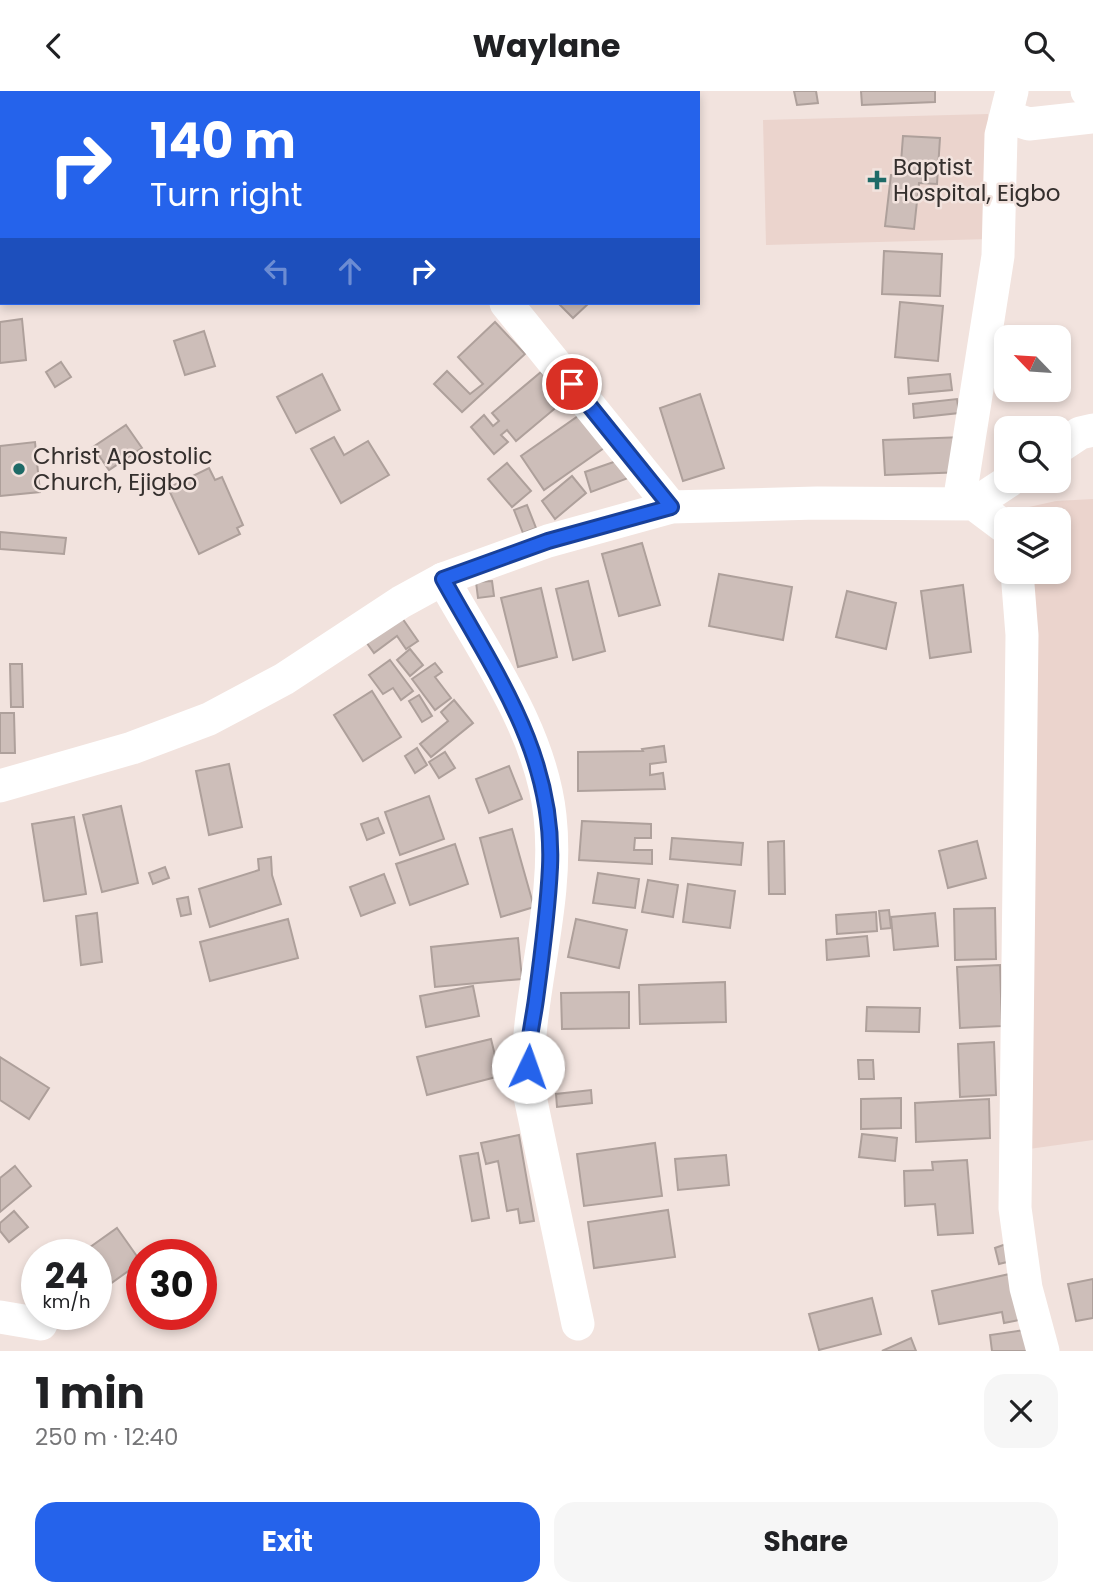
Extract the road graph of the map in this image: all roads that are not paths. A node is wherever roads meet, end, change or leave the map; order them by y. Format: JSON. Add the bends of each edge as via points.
{"nodes":[{"id":1,"x":1087,"y":91,"type":"edge"},
{"id":2,"x":1093,"y":96,"type":"edge"},
{"id":3,"x":1009,"y":104,"type":"edge"},
{"id":4,"x":1093,"y":117,"type":"edge"},
{"id":5,"x":508,"y":305,"type":"edge"},
{"id":6,"x":1093,"y":430,"type":"edge"},
{"id":7,"x":1071,"y":439,"type":"edge"},
{"id":8,"x":994,"y":490,"type":"edge"},
{"id":9,"x":967,"y":504,"type":"junction"},
{"id":10,"x":671,"y":507,"type":"junction"},
{"id":11,"x":994,"y":521,"type":"edge"},
{"id":12,"x":443,"y":579,"type":"junction"},
{"id":13,"x":1018,"y":584,"type":"edge"},
{"id":14,"x":0,"y":786,"type":"edge"},
{"id":15,"x":0,"y":1317,"type":"edge"},
{"id":16,"x":21,"y":1321,"type":"edge"},
{"id":17,"x":578,"y":1324,"type":"dead end"},
{"id":18,"x":1043,"y":1351,"type":"edge"}],
"edges":[{"from":1,"to":2,"type":"street"},
{"from":3,"to":4,"type":"street","via":[[1029,124]]},
{"from":3,"to":9,"type":"street","via":[[999,166],[998,256]]},
{"from":5,"to":10,"type":"street"},
{"from":6,"to":7,"type":"street"},
{"from":8,"to":9,"type":"street"},
{"from":9,"to":10,"type":"street"},
{"from":9,"to":11,"type":"street"},
{"from":10,"to":12,"type":"street","via":[[548,541]]},
{"from":12,"to":14,"type":"street","via":[[284,679],[209,719],[132,748]]},
{"from":12,"to":17,"type":"street","via":[[527,731],[551,816],[550,868],[527,1047],[528,1087]]},
{"from":13,"to":18,"type":"street","via":[[1022,635],[1015,1208],[1026,1288]]},
{"from":15,"to":16,"type":"street"}]}
